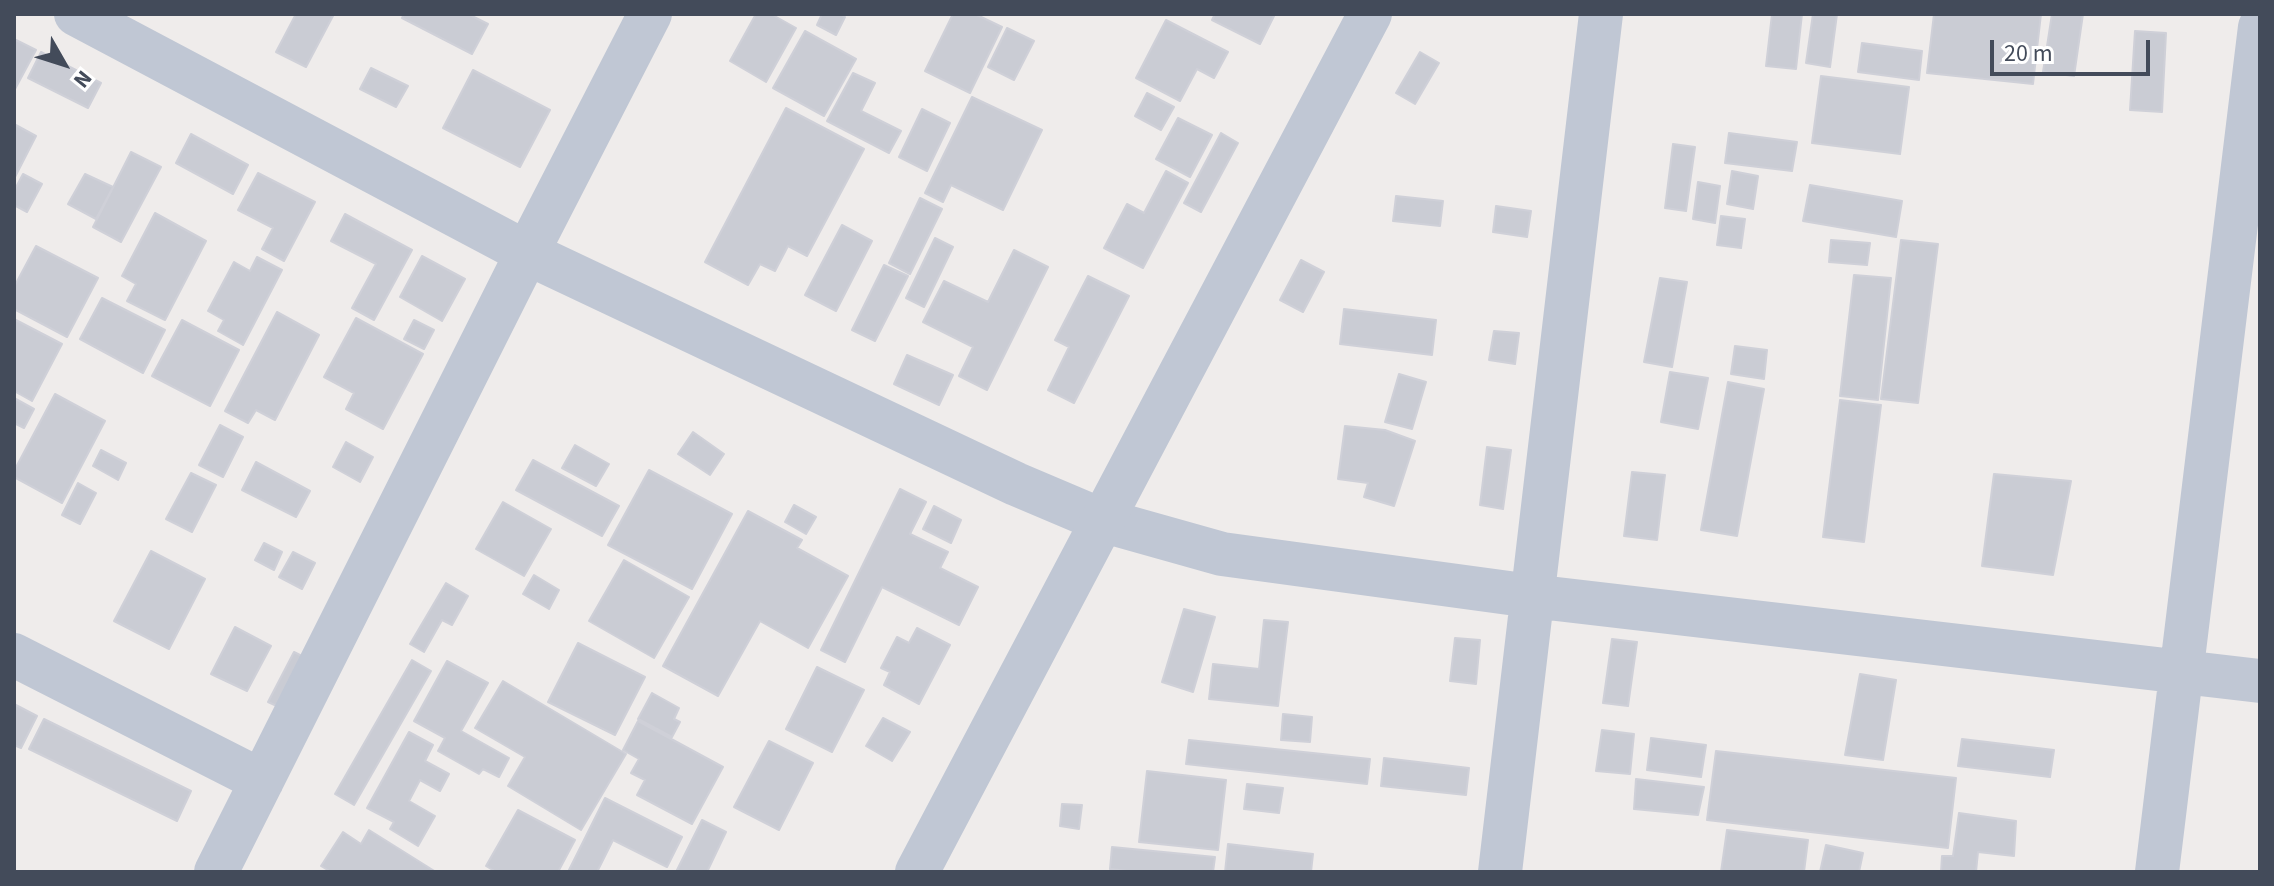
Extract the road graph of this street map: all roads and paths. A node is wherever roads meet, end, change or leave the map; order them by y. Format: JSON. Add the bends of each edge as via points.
{"nodes":[{"id":1,"x":76,"y":14,"type":"edge"},
{"id":2,"x":650,"y":14,"type":"edge"},
{"id":3,"x":1370,"y":14,"type":"edge"},
{"id":4,"x":1601,"y":14,"type":"edge"},
{"id":5,"x":2260,"y":27,"type":"edge"},
{"id":6,"x":527,"y":253,"type":"junction"},
{"id":7,"x":1101,"y":520,"type":"junction"},
{"id":8,"x":1531,"y":596,"type":"junction"},
{"id":9,"x":14,"y":655,"type":"edge"},
{"id":10,"x":2182,"y":670,"type":"junction"},
{"id":11,"x":2260,"y":681,"type":"edge"},
{"id":12,"x":262,"y":781,"type":"junction"},
{"id":13,"x":216,"y":872,"type":"edge"},
{"id":14,"x":917,"y":872,"type":"edge"},
{"id":15,"x":1500,"y":872,"type":"edge"},
{"id":16,"x":2157,"y":872,"type":"edge"}],
"edges":[{"from":1,"to":6,"type":"street"},
{"from":2,"to":6,"type":"street"},
{"from":3,"to":7,"type":"street"},
{"from":4,"to":8,"type":"street"},
{"from":5,"to":10,"type":"street"},
{"from":6,"to":7,"type":"street"},
{"from":6,"to":12,"type":"street"},
{"from":7,"to":8,"type":"street","via":[[1222,554]]},
{"from":7,"to":14,"type":"street"},
{"from":8,"to":10,"type":"street"},
{"from":8,"to":15,"type":"street"},
{"from":9,"to":12,"type":"street"},
{"from":10,"to":11,"type":"street"},
{"from":10,"to":16,"type":"street"},
{"from":12,"to":13,"type":"street"}]}
